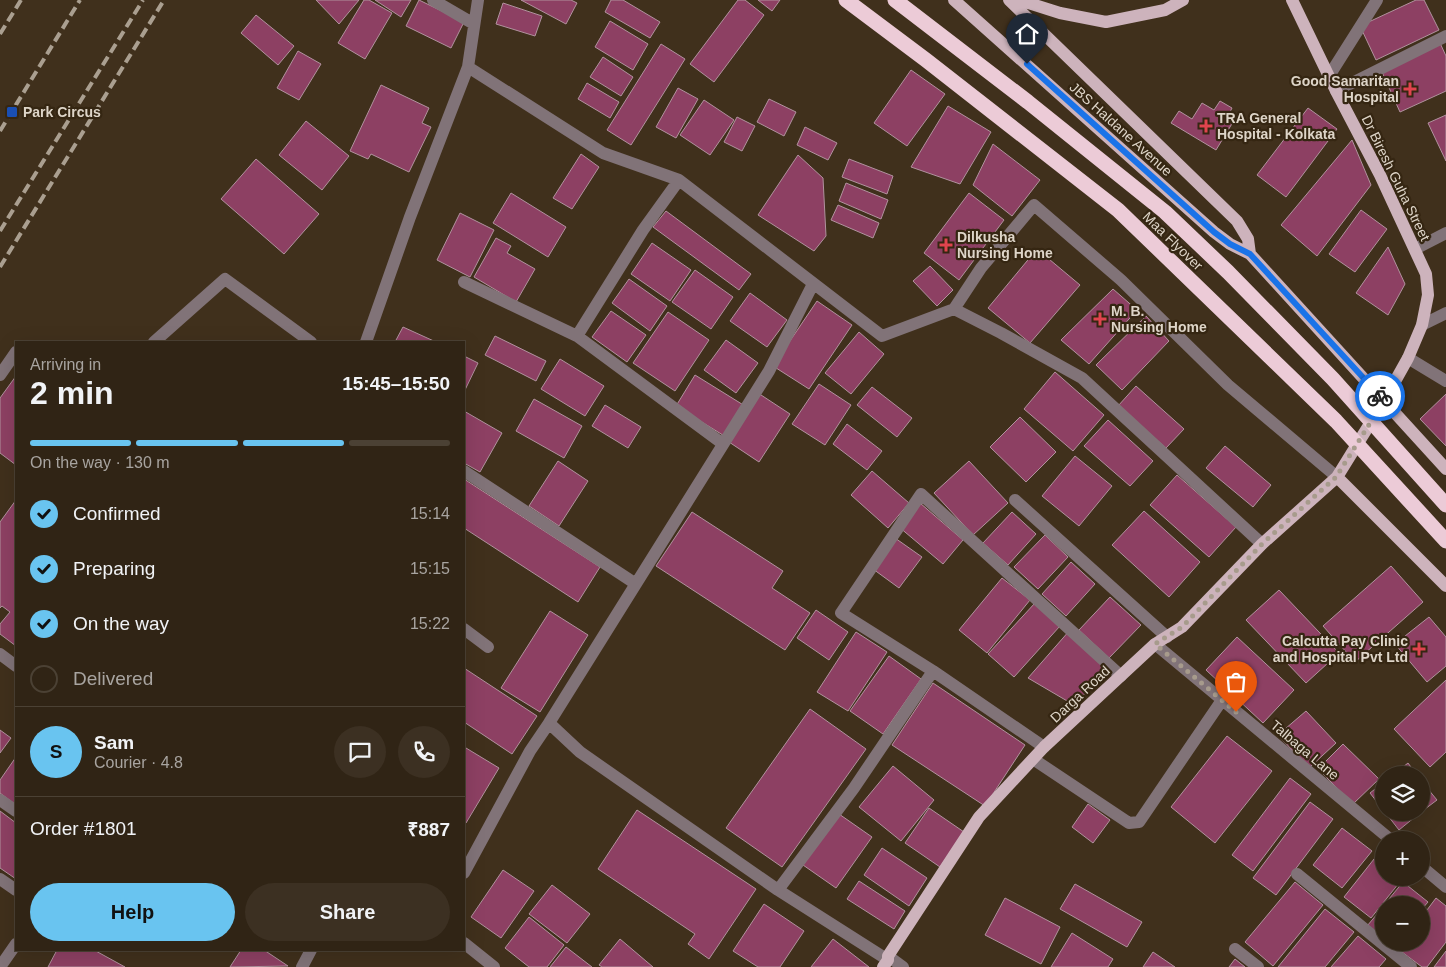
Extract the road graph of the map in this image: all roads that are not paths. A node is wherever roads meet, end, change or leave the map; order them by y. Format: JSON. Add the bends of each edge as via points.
{"nodes":[{"id":1,"x":433,"y":0,"type":"edge"},
{"id":2,"x":478,"y":0,"type":"edge"},
{"id":3,"x":846,"y":0,"type":"edge"},
{"id":4,"x":895,"y":0,"type":"edge"},
{"id":5,"x":954,"y":0,"type":"edge"},
{"id":6,"x":1009,"y":0,"type":"edge"},
{"id":7,"x":1019,"y":0,"type":"edge"},
{"id":8,"x":1183,"y":0,"type":"edge"},
{"id":9,"x":1292,"y":0,"type":"edge"},
{"id":10,"x":1377,"y":0,"type":"edge"},
{"id":11,"x":474,"y":24,"type":"junction"},
{"id":12,"x":1446,"y":36,"type":"edge"},
{"id":13,"x":468,"y":67,"type":"junction"},
{"id":14,"x":1329,"y":76,"type":"junction"},
{"id":15,"x":1336,"y":90,"type":"junction"},
{"id":16,"x":679,"y":180,"type":"junction"},
{"id":17,"x":1446,"y":233,"type":"edge"},
{"id":18,"x":1415,"y":249,"type":"junction"},
{"id":19,"x":1250,"y":254,"type":"junction"},
{"id":20,"x":464,"y":282,"type":"dead end"},
{"id":21,"x":813,"y":284,"type":"junction"},
{"id":22,"x":954,"y":309,"type":"junction"},
{"id":23,"x":1446,"y":313,"type":"edge"},
{"id":24,"x":1422,"y":325,"type":"junction"},
{"id":25,"x":577,"y":336,"type":"junction"},
{"id":26,"x":155,"y":341,"type":"edge"},
{"id":27,"x":310,"y":341,"type":"edge"},
{"id":28,"x":366,"y":341,"type":"edge"},
{"id":29,"x":15,"y":353,"type":"edge"},
{"id":30,"x":1408,"y":358,"type":"junction"},
{"id":31,"x":0,"y":375,"type":"edge"},
{"id":32,"x":1446,"y":381,"type":"edge"},
{"id":33,"x":1384,"y":401,"type":"junction"},
{"id":34,"x":723,"y":444,"type":"junction"},
{"id":35,"x":1446,"y":469,"type":"edge"},
{"id":36,"x":465,"y":472,"type":"edge"},
{"id":37,"x":1336,"y":477,"type":"junction"},
{"id":38,"x":1015,"y":500,"type":"dead end"},
{"id":39,"x":1446,"y":505,"type":"edge"},
{"id":40,"x":1446,"y":541,"type":"edge"},
{"id":41,"x":1262,"y":544,"type":"junction"},
{"id":42,"x":636,"y":584,"type":"junction"},
{"id":43,"x":1446,"y":586,"type":"edge"},
{"id":44,"x":465,"y":630,"type":"edge"},
{"id":45,"x":1167,"y":637,"type":"junction"},
{"id":46,"x":1155,"y":644,"type":"junction"},
{"id":47,"x":488,"y":647,"type":"dead end"},
{"id":48,"x":0,"y":654,"type":"edge"},
{"id":49,"x":15,"y":665,"type":"edge"},
{"id":50,"x":933,"y":670,"type":"junction"},
{"id":51,"x":1121,"y":676,"type":"junction"},
{"id":52,"x":1222,"y":700,"type":"junction"},
{"id":53,"x":549,"y":723,"type":"junction"},
{"id":54,"x":1044,"y":747,"type":"junction"},
{"id":55,"x":1033,"y":759,"type":"junction"},
{"id":56,"x":0,"y":800,"type":"edge"},
{"id":57,"x":15,"y":810,"type":"edge"},
{"id":58,"x":1380,"y":831,"type":"edge"},
{"id":59,"x":465,"y":870,"type":"edge"},
{"id":60,"x":1297,"y":874,"type":"dead end"},
{"id":61,"x":1430,"y":874,"type":"edge"},
{"id":62,"x":0,"y":879,"type":"edge"},
{"id":63,"x":1446,"y":887,"type":"edge"},
{"id":64,"x":15,"y":889,"type":"edge"},
{"id":65,"x":778,"y":890,"type":"junction"},
{"id":66,"x":465,"y":944,"type":"edge"},
{"id":67,"x":15,"y":945,"type":"edge"},
{"id":68,"x":1235,"y":949,"type":"dead end"},
{"id":69,"x":310,"y":951,"type":"edge"},
{"id":70,"x":886,"y":961,"type":"edge"},
{"id":71,"x":0,"y":967,"type":"edge"},
{"id":72,"x":302,"y":967,"type":"edge"},
{"id":73,"x":494,"y":967,"type":"edge"},
{"id":74,"x":903,"y":967,"type":"edge"},
{"id":75,"x":1258,"y":967,"type":"edge"},
{"id":76,"x":1411,"y":967,"type":"edge"}],
"edges":[{"from":1,"to":11,"type":"street"},
{"from":2,"to":11,"type":"street"},
{"from":3,"to":40,"type":"highway","name":"Maa Flyover","via":[[1118,210],[1336,421]]},
{"from":4,"to":39,"type":"highway","name":"Maa Flyover","via":[[1166,212],[1333,379]]},
{"from":5,"to":19,"type":"main road","name":"JBS Haldane Avenue","via":[[1214,232]]},
{"from":6,"to":19,"type":"main road","name":"JBS Haldane Avenue","via":[[1237,220],[1248,239]]},
{"from":7,"to":8,"type":"main road","via":[[1060,13],[1106,22],[1165,10]]},
{"from":9,"to":14,"type":"main road","name":"Dr Biresh Guha Street"},
{"from":10,"to":14,"type":"street"},
{"from":11,"to":13,"type":"street"},
{"from":12,"to":15,"type":"street"},
{"from":13,"to":16,"type":"street","via":[[603,153]]},
{"from":13,"to":28,"type":"street"},
{"from":14,"to":15,"type":"main road","name":"Dr Biresh Guha Street"},
{"from":15,"to":18,"type":"main road","name":"Dr Biresh Guha Street"},
{"from":16,"to":21,"type":"street"},
{"from":16,"to":25,"type":"street","via":[[643,230]]},
{"from":17,"to":18,"type":"street"},
{"from":18,"to":24,"type":"main road","name":"Dr Biresh Guha Street","via":[[1426,274],[1428,295]]},
{"from":19,"to":33,"type":"main road","name":"JBS Haldane Avenue"},
{"from":20,"to":25,"type":"street"},
{"from":21,"to":22,"type":"street","via":[[882,336]]},
{"from":21,"to":34,"type":"street","via":[[769,371]]},
{"from":22,"to":37,"type":"street","via":[[981,268],[1034,205],[1120,280],[1228,385]]},
{"from":22,"to":41,"type":"street","via":[[1082,378]]},
{"from":23,"to":24,"type":"street"},
{"from":24,"to":30,"type":"main road","name":"Dr Biresh Guha Street"},
{"from":25,"to":34,"type":"street"},
{"from":26,"to":27,"type":"street","via":[[225,279]]},
{"from":29,"to":31,"type":"street"},
{"from":30,"to":32,"type":"street"},
{"from":30,"to":33,"type":"main road","name":"Dr Biresh Guha Street"},
{"from":33,"to":35,"type":"main road","name":"JBS Haldane Avenue"},
{"from":33,"to":37,"type":"main road","name":"Dr Biresh Guha Street"},
{"from":34,"to":42,"type":"street"},
{"from":36,"to":42,"type":"street"},
{"from":37,"to":41,"type":"main road","name":"Darga Road"},
{"from":37,"to":43,"type":"main road"},
{"from":38,"to":45,"type":"street"},
{"from":41,"to":45,"type":"main road","name":"Darga Road","via":[[1182,627]]},
{"from":42,"to":53,"type":"street"},
{"from":44,"to":47,"type":"street"},
{"from":45,"to":46,"type":"main road","name":"Darga Road"},
{"from":46,"to":51,"type":"main road","name":"Darga Road"},
{"from":46,"to":52,"type":"street","name":"Talbaga Lane"},
{"from":48,"to":49,"type":"street"},
{"from":50,"to":51,"type":"street","via":[[841,613],[921,494]]},
{"from":50,"to":54,"type":"street"},
{"from":50,"to":65,"type":"street","via":[[854,788]]},
{"from":51,"to":54,"type":"main road","name":"Darga Road"},
{"from":52,"to":55,"type":"street","via":[[1139,822],[1129,823]]},
{"from":52,"to":58,"type":"street","name":"Talbaga Lane"},
{"from":53,"to":59,"type":"street","via":[[530,751]]},
{"from":53,"to":65,"type":"street","via":[[580,752]]},
{"from":54,"to":55,"type":"main road","name":"Darga Road"},
{"from":55,"to":70,"type":"main road","name":"Darga Road","via":[[979,817]]},
{"from":56,"to":57,"type":"street"},
{"from":60,"to":76,"type":"street"},
{"from":61,"to":63,"type":"street"},
{"from":62,"to":64,"type":"street"},
{"from":65,"to":70,"type":"street"},
{"from":66,"to":73,"type":"street"},
{"from":67,"to":71,"type":"street"},
{"from":68,"to":75,"type":"street"},
{"from":69,"to":72,"type":"street"},
{"from":70,"to":74,"type":"street"}]}
